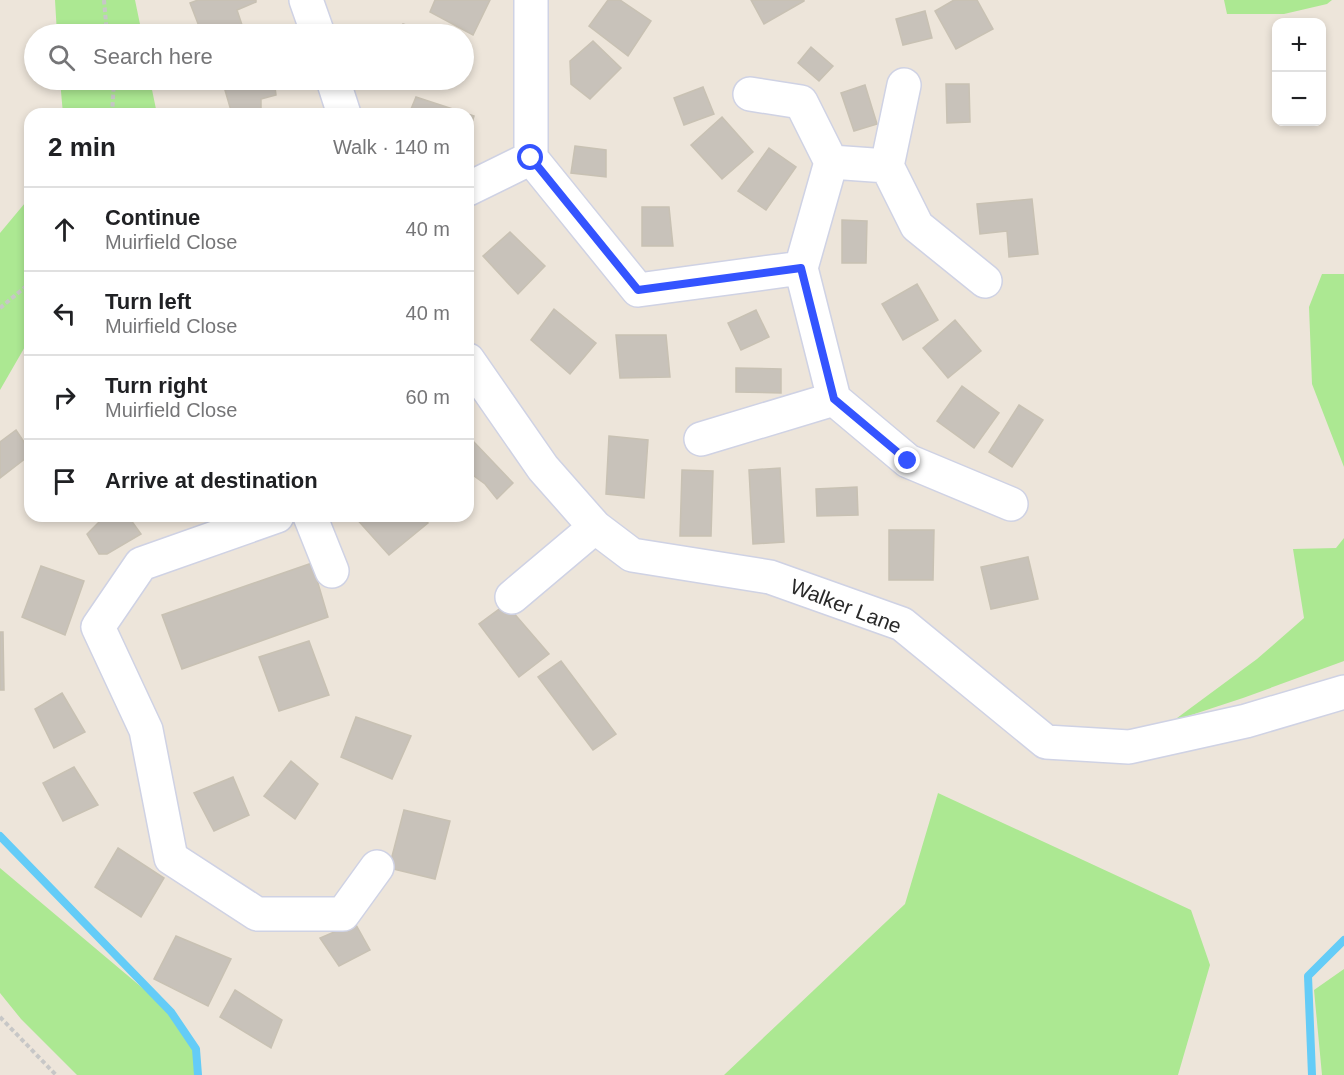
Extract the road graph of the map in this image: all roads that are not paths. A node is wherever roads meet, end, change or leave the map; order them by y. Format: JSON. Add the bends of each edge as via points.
{"nodes":[{"id":1,"x":306,"y":0,"type":"edge"},
{"id":2,"x":531,"y":0,"type":"edge"},
{"id":3,"x":314,"y":24,"type":"edge"},
{"id":4,"x":904,"y":85,"type":"dead end"},
{"id":5,"x":336,"y":90,"type":"edge"},
{"id":6,"x":750,"y":94,"type":"dead end"},
{"id":7,"x":342,"y":108,"type":"edge"},
{"id":8,"x":531,"y":158,"type":"junction"},
{"id":9,"x":831,"y":162,"type":"junction"},
{"id":10,"x":886,"y":166,"type":"junction"},
{"id":11,"x":474,"y":186,"type":"edge"},
{"id":12,"x":801,"y":268,"type":"junction"},
{"id":13,"x":985,"y":281,"type":"dead end"},
{"id":14,"x":474,"y":369,"type":"edge"},
{"id":15,"x":834,"y":399,"type":"junction"},
{"id":16,"x":701,"y":439,"type":"dead end"},
{"id":17,"x":1011,"y":504,"type":"dead end"},
{"id":18,"x":260,"y":522,"type":"edge"},
{"id":19,"x":312,"y":522,"type":"edge"},
{"id":20,"x":595,"y":527,"type":"junction"},
{"id":21,"x":332,"y":571,"type":"dead end"},
{"id":22,"x":512,"y":597,"type":"dead end"},
{"id":23,"x":1344,"y":692,"type":"edge"},
{"id":24,"x":377,"y":867,"type":"dead end"}],
"edges":[{"from":1,"to":3,"type":"street"},
{"from":2,"to":8,"type":"street"},
{"from":4,"to":10,"type":"street"},
{"from":5,"to":7,"type":"street"},
{"from":6,"to":9,"type":"street","via":[[801,102]]},
{"from":8,"to":11,"type":"street"},
{"from":8,"to":12,"type":"street","via":[[638,290]]},
{"from":9,"to":10,"type":"street"},
{"from":9,"to":12,"type":"street"},
{"from":10,"to":13,"type":"street","via":[[917,226]]},
{"from":12,"to":15,"type":"street"},
{"from":14,"to":20,"type":"street","name":"Walker Lane","via":[[543,468]]},
{"from":15,"to":16,"type":"street"},
{"from":15,"to":17,"type":"street","via":[[908,461]]},
{"from":18,"to":24,"type":"street","via":[[141,564],[98,627],[146,730],[171,858],[257,914],[343,914]]},
{"from":19,"to":21,"type":"street"},
{"from":20,"to":22,"type":"street"},
{"from":20,"to":23,"type":"street","name":"Walker Lane","via":[[632,555],[770,577],[902,624],[1046,742],[1129,747],[1246,721]]}]}
